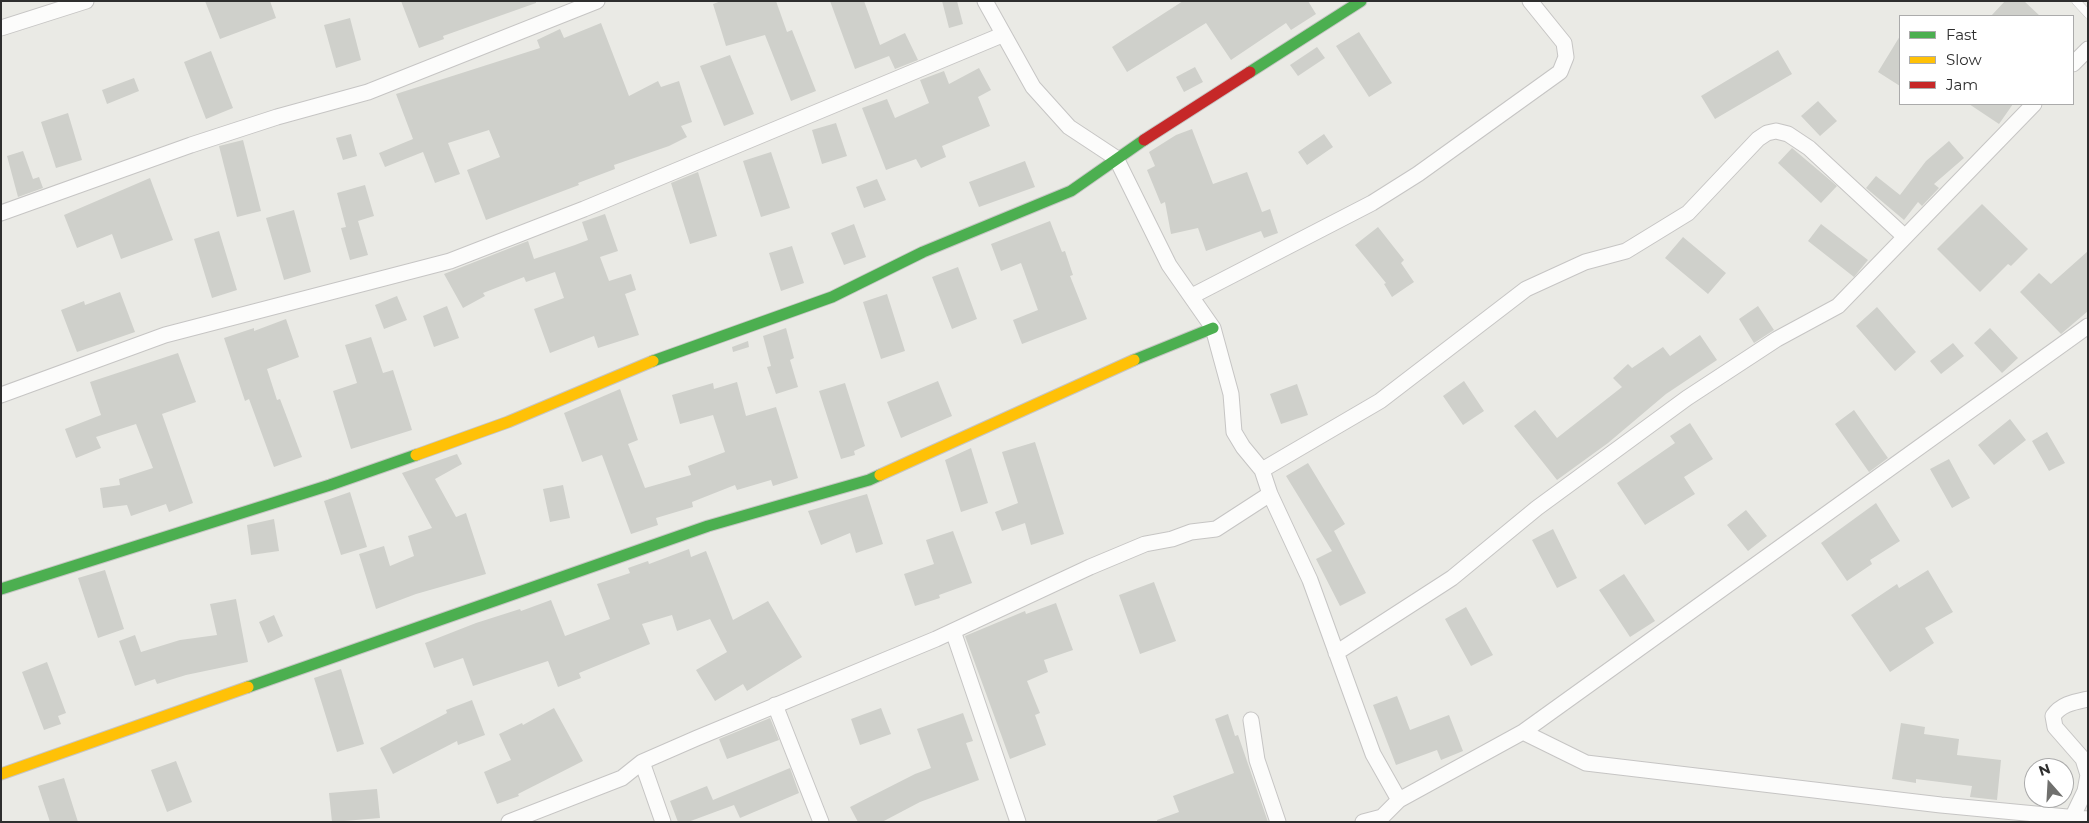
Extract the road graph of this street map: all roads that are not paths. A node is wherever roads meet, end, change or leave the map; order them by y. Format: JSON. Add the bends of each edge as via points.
{"nodes":[{"id":1,"x":86,"y":1,"type":"edge"},
{"id":2,"x":597,"y":1,"type":"edge"},
{"id":3,"x":985,"y":1,"type":"edge"},
{"id":4,"x":1361,"y":1,"type":"edge"},
{"id":5,"x":1530,"y":1,"type":"edge"},
{"id":6,"x":2076,"y":1,"type":"edge"},
{"id":7,"x":2088,"y":14,"type":"edge"},
{"id":8,"x":1,"y":28,"type":"edge"},
{"id":9,"x":1002,"y":35,"type":"junction"},
{"id":10,"x":2088,"y":49,"type":"edge"},
{"id":11,"x":2074,"y":63,"type":"edge"},
{"id":12,"x":2033,"y":105,"type":"edge"},
{"id":13,"x":1116,"y":158,"type":"junction"},
{"id":14,"x":1,"y":213,"type":"edge"},
{"id":15,"x":1904,"y":236,"type":"junction"},
{"id":16,"x":1192,"y":296,"type":"junction"},
{"id":17,"x":2088,"y":326,"type":"edge"},
{"id":18,"x":1213,"y":328,"type":"junction"},
{"id":19,"x":1,"y":395,"type":"edge"},
{"id":20,"x":1262,"y":470,"type":"junction"},
{"id":21,"x":1270,"y":494,"type":"junction"},
{"id":22,"x":1,"y":589,"type":"edge"},
{"id":23,"x":953,"y":631,"type":"junction"},
{"id":24,"x":1336,"y":653,"type":"junction"},
{"id":25,"x":2088,"y":699,"type":"edge"},
{"id":26,"x":775,"y":705,"type":"junction"},
{"id":27,"x":1251,"y":720,"type":"dead end"},
{"id":28,"x":1523,"y":732,"type":"junction"},
{"id":29,"x":642,"y":762,"type":"junction"},
{"id":30,"x":1,"y":774,"type":"edge"},
{"id":31,"x":2088,"y":775,"type":"edge"},
{"id":32,"x":1399,"y":800,"type":"junction"},
{"id":33,"x":2016,"y":817,"type":"edge"},
{"id":34,"x":2072,"y":818,"type":"junction"},
{"id":35,"x":1383,"y":819,"type":"edge"},
{"id":36,"x":2088,"y":819,"type":"edge"},
{"id":37,"x":508,"y":822,"type":"edge"},
{"id":38,"x":663,"y":822,"type":"edge"},
{"id":39,"x":821,"y":822,"type":"edge"},
{"id":40,"x":1018,"y":822,"type":"edge"},
{"id":41,"x":1278,"y":822,"type":"edge"},
{"id":42,"x":1363,"y":822,"type":"edge"}],
"edges":[{"from":1,"to":8,"type":"street"},
{"from":2,"to":14,"type":"street","via":[[368,92],[277,116]]},
{"from":3,"to":9,"type":"street"},
{"from":4,"to":13,"type":"street"},
{"from":5,"to":16,"type":"street","via":[[1564,44],[1566,58],[1560,72],[1418,174],[1372,203]]},
{"from":6,"to":7,"type":"lane"},
{"from":9,"to":13,"type":"street","via":[[1033,87],[1069,127]]},
{"from":9,"to":19,"type":"street","via":[[450,262],[166,335]]},
{"from":10,"to":11,"type":"street"},
{"from":12,"to":15,"type":"street"},
{"from":13,"to":16,"type":"street","via":[[1169,265]]},
{"from":13,"to":22,"type":"street","via":[[1071,191],[923,252],[832,297],[658,359],[508,422],[330,486]]},
{"from":15,"to":20,"type":"street","via":[[1809,148],[1788,134],[1767,133],[1688,213],[1626,251],[1586,262],[1526,289],[1380,401]]},
{"from":15,"to":24,"type":"street","via":[[1838,306],[1777,339],[1687,398],[1537,508],[1452,578]]},
{"from":16,"to":18,"type":"street"},
{"from":17,"to":28,"type":"street"},
{"from":18,"to":20,"type":"street","via":[[1231,394],[1234,432]]},
{"from":18,"to":30,"type":"street","via":[[1101,374],[869,480],[708,526]]},
{"from":20,"to":21,"type":"street"},
{"from":21,"to":23,"type":"street","via":[[1216,529],[1145,544]]},
{"from":21,"to":24,"type":"street","via":[[1310,580]]},
{"from":23,"to":26,"type":"street"},
{"from":23,"to":40,"type":"street"},
{"from":24,"to":32,"type":"street","via":[[1373,754]]},
{"from":25,"to":31,"type":"street","via":[[2058,708],[2053,716],[2055,726],[2083,759]]},
{"from":26,"to":29,"type":"street"},
{"from":26,"to":39,"type":"street"},
{"from":27,"to":41,"type":"street","via":[[1257,760]]},
{"from":28,"to":32,"type":"street"},
{"from":28,"to":33,"type":"street","via":[[1586,763]]},
{"from":29,"to":37,"type":"street","via":[[622,778]]},
{"from":29,"to":38,"type":"street"},
{"from":31,"to":34,"type":"street","via":[[2085,791]]},
{"from":32,"to":35,"type":"street"},
{"from":33,"to":34,"type":"street"},
{"from":34,"to":36,"type":"street"},
{"from":35,"to":42,"type":"street"}]}
